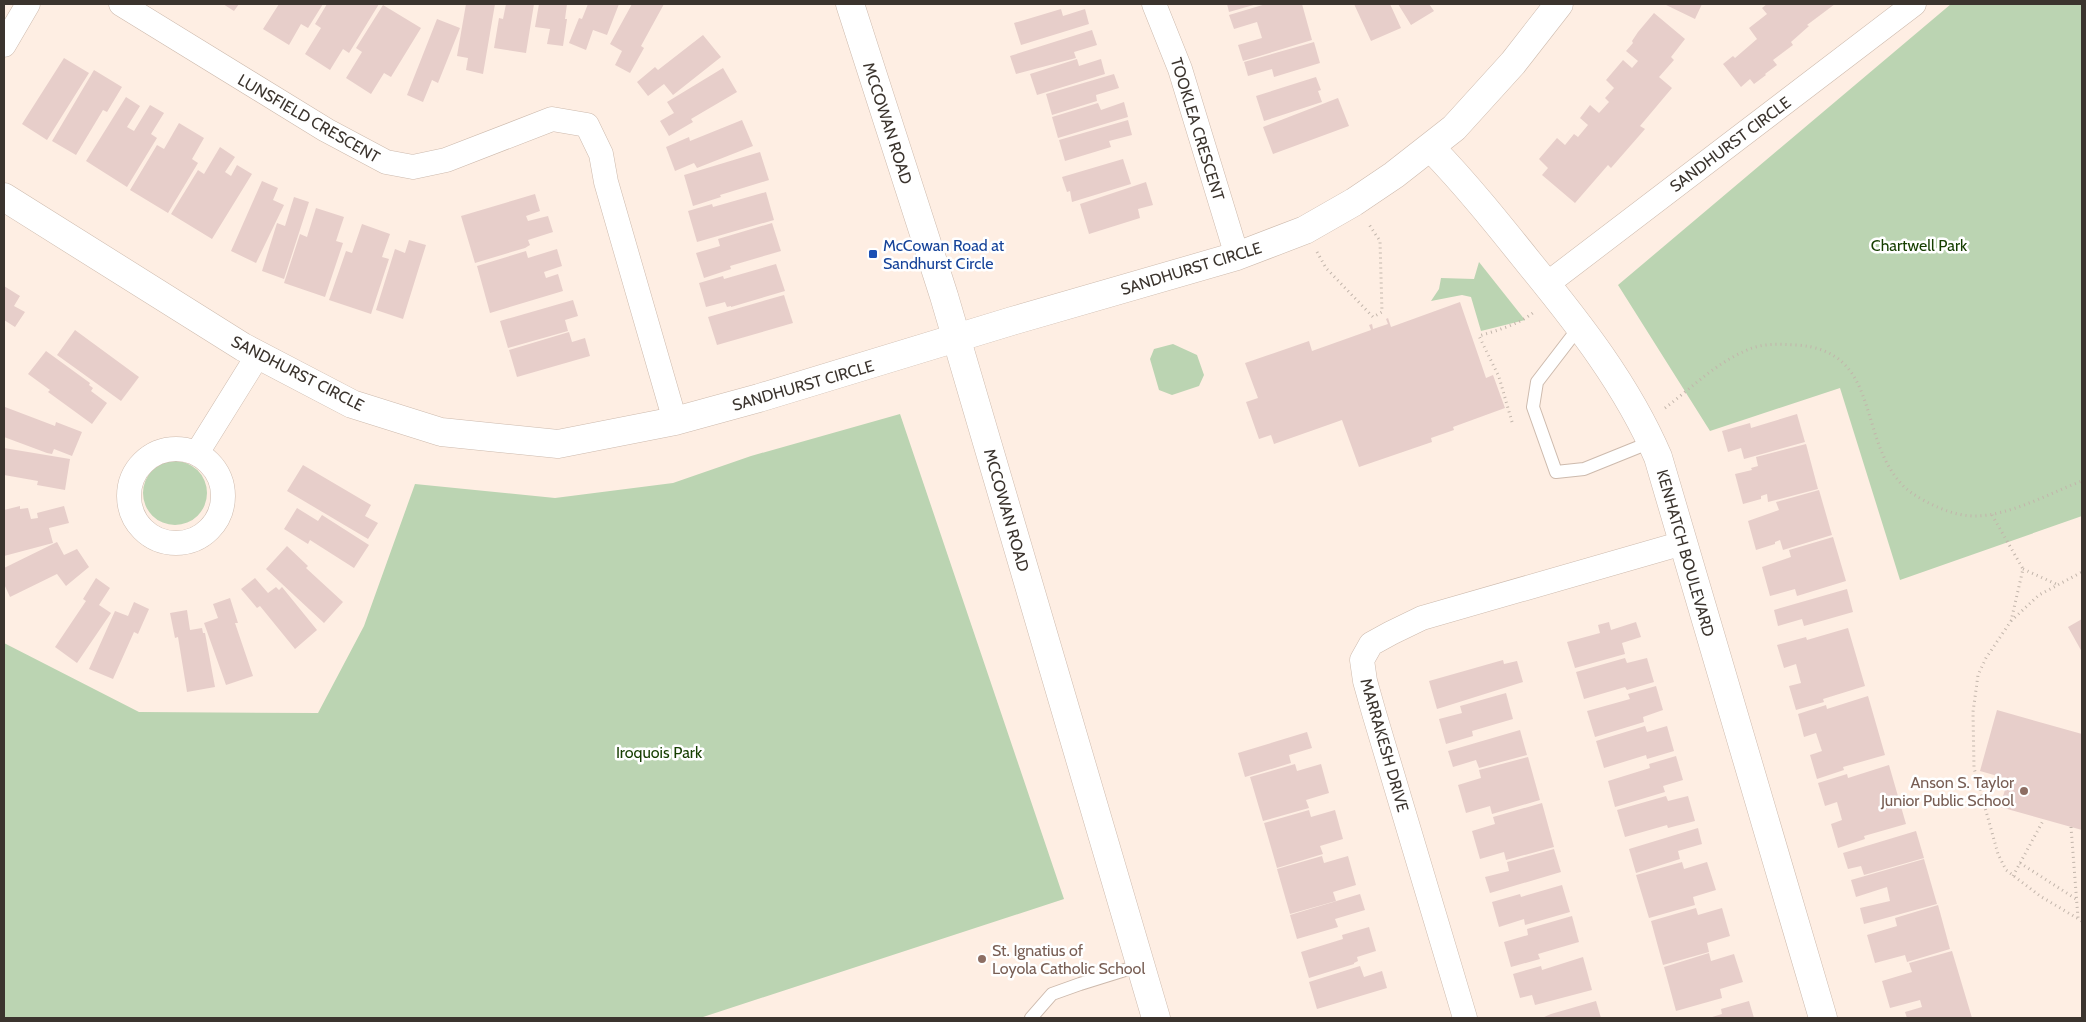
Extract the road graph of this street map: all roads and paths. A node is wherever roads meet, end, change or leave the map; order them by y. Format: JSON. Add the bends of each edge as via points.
{"nodes":[{"id":1,"x":28,"y":4,"type":"edge"},
{"id":2,"x":122,"y":4,"type":"edge"},
{"id":3,"x":850,"y":4,"type":"edge"},
{"id":4,"x":1154,"y":4,"type":"edge"},
{"id":5,"x":1558,"y":4,"type":"edge"},
{"id":6,"x":1914,"y":4,"type":"edge"},
{"id":7,"x":4,"y":45,"type":"edge"},
{"id":8,"x":1431,"y":148,"type":"junction"},
{"id":9,"x":4,"y":197,"type":"edge"},
{"id":10,"x":1354,"y":202,"type":"junction"},
{"id":11,"x":1305,"y":230,"type":"junction"},
{"id":12,"x":1237,"y":256,"type":"junction"},
{"id":13,"x":1551,"y":289,"type":"junction"},
{"id":14,"x":1580,"y":326,"type":"junction"},
{"id":15,"x":956,"y":338,"type":"junction"},
{"id":16,"x":258,"y":355,"type":"junction"},
{"id":17,"x":675,"y":422,"type":"junction"},
{"id":18,"x":1512,"y":422,"type":"dead end"},
{"id":19,"x":1647,"y":434,"type":"junction"},
{"id":20,"x":197,"y":453,"type":"dead end"},
{"id":21,"x":2082,"y":481,"type":"edge"},
{"id":22,"x":1992,"y":515,"type":"junction"},
{"id":23,"x":1683,"y":542,"type":"junction"},
{"id":24,"x":2023,"y":569,"type":"junction"},
{"id":25,"x":2082,"y":572,"type":"edge"},
{"id":26,"x":2057,"y":584,"type":"junction"},
{"id":27,"x":2011,"y":621,"type":"junction"},
{"id":28,"x":2044,"y":819,"type":"dead end"},
{"id":29,"x":2072,"y":827,"type":"dead end"},
{"id":30,"x":2020,"y":863,"type":"junction"},
{"id":31,"x":2013,"y":876,"type":"junction"},
{"id":32,"x":2077,"y":899,"type":"junction"},
{"id":33,"x":2078,"y":918,"type":"junction"},
{"id":34,"x":2082,"y":921,"type":"edge"},
{"id":35,"x":1141,"y":965,"type":"junction"},
{"id":36,"x":1031,"y":1018,"type":"edge"},
{"id":37,"x":1156,"y":1018,"type":"edge"},
{"id":38,"x":1465,"y":1018,"type":"edge"},
{"id":39,"x":1823,"y":1018,"type":"edge"}],
"edges":[{"from":1,"to":7,"type":"street"},
{"from":2,"to":17,"type":"street","name":"LUNSFIELD CRESCENT","via":[[326,130],[386,162],[413,167],[446,160],[552,119],[587,125],[601,154],[606,182]]},
{"from":3,"to":15,"type":"street","name":"MCCOWAN ROAD"},
{"from":4,"to":12,"type":"street","name":"TOOKLEA CRESCENT","via":[[1180,69]]},
{"from":5,"to":8,"type":"street","name":"SANDHURST CIRCLE","via":[[1513,64]]},
{"from":6,"to":13,"type":"street","name":"SANDHURST CIRCLE"},
{"from":8,"to":10,"type":"street","name":"SANDHURST CIRCLE"},
{"from":8,"to":13,"type":"street","name":"KENHATCH BOULEVARD","via":[[1462,180]]},
{"from":9,"to":16,"type":"street","name":"SANDHURST CIRCLE"},
{"from":10,"to":11,"type":"street","name":"SANDHURST CIRCLE"},
{"from":10,"to":11,"type":"path","via":[[1380,240],[1382,312],[1373,317],[1326,268]]},
{"from":11,"to":12,"type":"street","name":"SANDHURST CIRCLE"},
{"from":12,"to":15,"type":"street","name":"SANDHURST CIRCLE"},
{"from":13,"to":14,"type":"street","name":"KENHATCH BOULEVARD"},
{"from":13,"to":18,"type":"path","via":[[1530,316],[1480,336],[1499,377]]},
{"from":14,"to":19,"type":"street","name":"KENHATCH BOULEVARD"},
{"from":14,"to":19,"type":"lane","via":[[1537,382],[1533,407],[1556,472],[1584,469]]},
{"from":15,"to":17,"type":"street","name":"SANDHURST CIRCLE"},
{"from":15,"to":35,"type":"street","name":"MCCOWAN ROAD"},
{"from":16,"to":17,"type":"street","name":"SANDHURST CIRCLE","via":[[352,404],[442,432],[558,444]]},
{"from":16,"to":20,"type":"street"},
{"from":19,"to":22,"type":"path","via":[[1722,364],[1745,351],[1773,344],[1822,349],[1850,369],[1862,393],[1882,452],[1904,487],[1930,504],[1950,512]]},
{"from":19,"to":23,"type":"street","name":"KENHATCH BOULEVARD","via":[[1658,457]]},
{"from":21,"to":22,"type":"path"},
{"from":22,"to":24,"type":"path"},
{"from":23,"to":38,"type":"street","name":"MARRAKESH DRIVE","via":[[1422,618],[1371,644],[1362,660],[1374,714]]},
{"from":23,"to":39,"type":"street","name":"KENHATCH BOULEVARD"},
{"from":24,"to":26,"type":"path"},
{"from":24,"to":27,"type":"path"},
{"from":25,"to":26,"type":"path"},
{"from":26,"to":27,"type":"path","via":[[2034,598]]},
{"from":27,"to":31,"type":"path","via":[[1978,675],[1972,740],[1976,777],[1996,846],[2002,862]]},
{"from":28,"to":30,"type":"path"},
{"from":29,"to":32,"type":"path"},
{"from":30,"to":31,"type":"path"},
{"from":30,"to":32,"type":"path"},
{"from":31,"to":33,"type":"path"},
{"from":32,"to":33,"type":"path"},
{"from":33,"to":34,"type":"path"},
{"from":35,"to":36,"type":"lane","via":[[1052,994]]},
{"from":35,"to":37,"type":"street","name":"MCCOWAN ROAD"}]}
